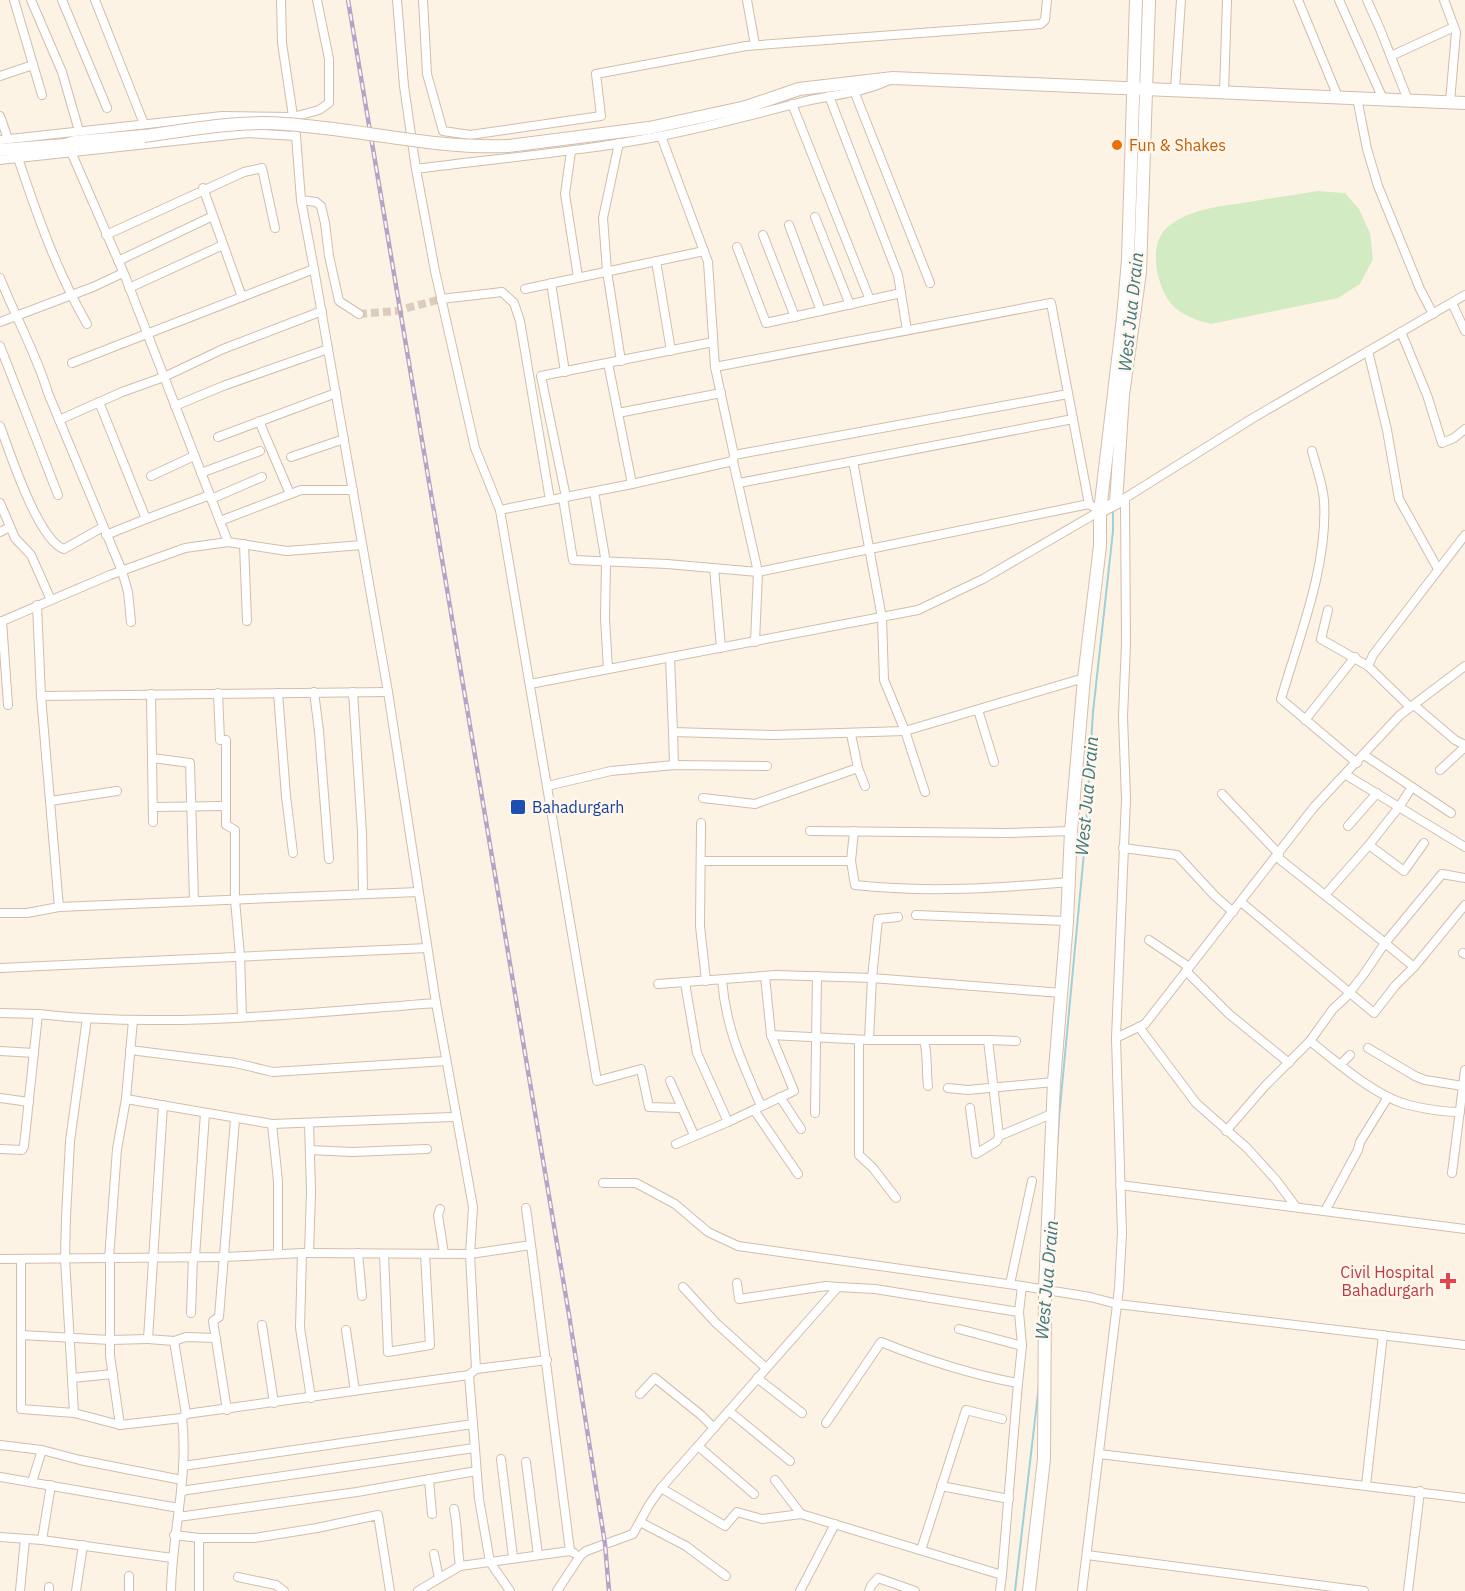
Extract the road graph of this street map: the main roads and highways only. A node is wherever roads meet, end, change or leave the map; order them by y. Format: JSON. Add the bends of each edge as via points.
{"nodes":[{"id":1,"x":1136,"y":0,"type":"edge"},
{"id":2,"x":1149,"y":0,"type":"edge"},
{"id":3,"x":1132,"y":87,"type":"junction"},
{"id":4,"x":1146,"y":88,"type":"junction"},
{"id":5,"x":1465,"y":103,"type":"edge"},
{"id":6,"x":0,"y":150,"type":"edge"},
{"id":7,"x":1100,"y":511,"type":"junction"},
{"id":8,"x":1029,"y":1591,"type":"edge"}],
"edges":[{"from":1,"to":3,"type":"main road"},
{"from":2,"to":4,"type":"main road"},
{"from":3,"to":4,"type":"main road"},
{"from":3,"to":6,"type":"main road","bridge":true,"via":[[892,78],[799,89],[746,107],[649,128],[508,146],[453,146],[283,124],[144,130],[65,145]]},
{"from":3,"to":7,"type":"main road","via":[[1125,294]]},
{"from":4,"to":5,"type":"main road"},
{"from":4,"to":7,"type":"main road","via":[[1140,272],[1123,395],[1121,501]]},
{"from":7,"to":8,"type":"main road","via":[[1100,546],[1071,831],[1054,1082],[1045,1289],[1044,1459]]}]}
